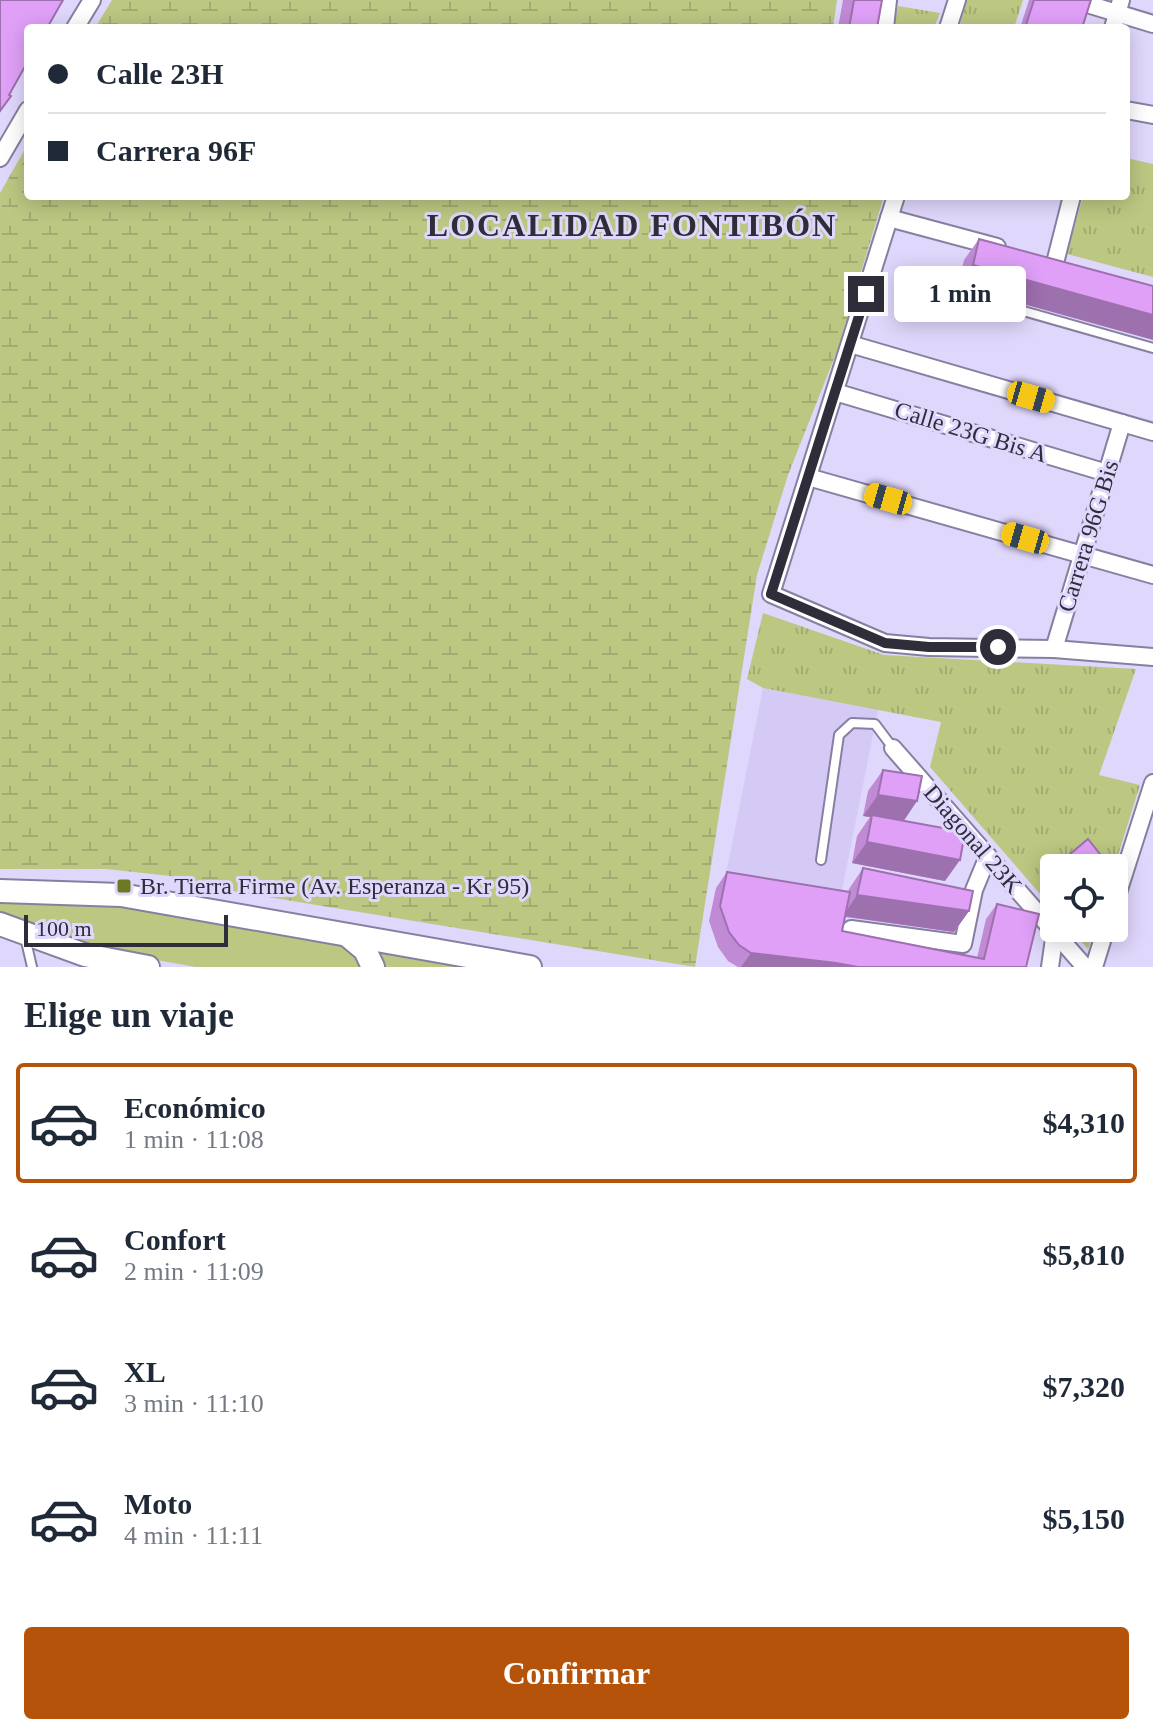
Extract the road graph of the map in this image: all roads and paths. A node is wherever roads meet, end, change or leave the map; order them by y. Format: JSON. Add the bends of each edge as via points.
{"nodes":[{"id":1,"x":92,"y":0,"type":"edge"},
{"id":2,"x":888,"y":0,"type":"edge"},
{"id":3,"x":957,"y":0,"type":"edge"},
{"id":4,"x":1074,"y":0,"type":"edge"},
{"id":5,"x":1117,"y":14,"type":"edge"},
{"id":6,"x":77,"y":24,"type":"edge"},
{"id":7,"x":885,"y":24,"type":"edge"},
{"id":8,"x":949,"y":24,"type":"edge"},
{"id":9,"x":1153,"y":24,"type":"edge"},
{"id":10,"x":1130,"y":111,"type":"edge"},
{"id":11,"x":1153,"y":115,"type":"edge"},
{"id":12,"x":24,"y":117,"type":"edge"},
{"id":13,"x":0,"y":158,"type":"edge"},
{"id":14,"x":895,"y":200,"type":"edge"},
{"id":15,"x":1068,"y":200,"type":"edge"},
{"id":16,"x":889,"y":218,"type":"junction"},
{"id":17,"x":1010,"y":251,"type":"edge"},
{"id":18,"x":1055,"y":263,"type":"edge"},
{"id":19,"x":960,"y":293,"type":"dead end"},
{"id":20,"x":850,"y":344,"type":"junction"},
{"id":21,"x":1153,"y":348,"type":"edge"},
{"id":22,"x":835,"y":392,"type":"junction"},
{"id":23,"x":1122,"y":423,"type":"junction"},
{"id":24,"x":1153,"y":432,"type":"edge"},
{"id":25,"x":1107,"y":473,"type":"junction"},
{"id":26,"x":808,"y":477,"type":"junction"},
{"id":27,"x":1083,"y":555,"type":"junction"},
{"id":28,"x":1153,"y":575,"type":"edge"},
{"id":29,"x":1054,"y":649,"type":"junction"},
{"id":30,"x":1153,"y":657,"type":"edge"},
{"id":31,"x":893,"y":748,"type":"joint"},
{"id":32,"x":1153,"y":783,"type":"edge"},
{"id":33,"x":988,"y":856,"type":"junction"},
{"id":34,"x":821,"y":860,"type":"dead end"},
{"id":35,"x":1128,"y":861,"type":"edge"},
{"id":36,"x":0,"y":891,"type":"edge"},
{"id":37,"x":1040,"y":915,"type":"edge"},
{"id":38,"x":0,"y":924,"type":"edge"},
{"id":39,"x":851,"y":929,"type":"edge"},
{"id":40,"x":22,"y":933,"type":"junction"},
{"id":41,"x":344,"y":934,"type":"junction"},
{"id":42,"x":1054,"y":942,"type":"edge"},
{"id":43,"x":1064,"y":942,"type":"edge"},
{"id":44,"x":1102,"y":942,"type":"edge"},
{"id":45,"x":98,"y":964,"type":"edge"},
{"id":46,"x":32,"y":967,"type":"edge"},
{"id":47,"x":148,"y":967,"type":"edge"},
{"id":48,"x":373,"y":967,"type":"edge"},
{"id":49,"x":530,"y":967,"type":"edge"},
{"id":50,"x":1050,"y":967,"type":"edge"},
{"id":51,"x":1085,"y":967,"type":"edge"},
{"id":52,"x":1094,"y":967,"type":"edge"}],
"edges":[{"from":1,"to":6,"type":"street"},
{"from":2,"to":7,"type":"street"},
{"from":3,"to":8,"type":"street"},
{"from":4,"to":5,"type":"street"},
{"from":5,"to":9,"type":"street"},
{"from":10,"to":11,"type":"street"},
{"from":12,"to":13,"type":"street"},
{"from":14,"to":16,"type":"street"},
{"from":15,"to":18,"type":"street"},
{"from":16,"to":17,"type":"street"},
{"from":16,"to":20,"type":"street"},
{"from":19,"to":21,"type":"lane"},
{"from":20,"to":22,"type":"street"},
{"from":20,"to":23,"type":"street"},
{"from":22,"to":25,"type":"street","name":"Calle 23G Bis A"},
{"from":22,"to":26,"type":"street"},
{"from":23,"to":24,"type":"street"},
{"from":23,"to":25,"type":"street","name":"Carrera 96G Bis"},
{"from":25,"to":27,"type":"street","name":"Carrera 96G Bis"},
{"from":26,"to":27,"type":"street"},
{"from":26,"to":29,"type":"street","via":[[771,594],[885,643]]},
{"from":27,"to":28,"type":"street"},
{"from":27,"to":29,"type":"street","name":"Carrera 96G Bis"},
{"from":29,"to":30,"type":"street"},
{"from":31,"to":33,"type":"street","name":"Diagonal 23K"},
{"from":31,"to":34,"type":"lane","via":[[875,724],[852,723],[839,735]]},
{"from":32,"to":35,"type":"street"},
{"from":33,"to":37,"type":"street","name":"Diagonal 23K"},
{"from":33,"to":39,"type":"street","via":[[974,890],[963,944]]},
{"from":36,"to":41,"type":"main road","via":[[121,895]]},
{"from":38,"to":40,"type":"main road"},
{"from":40,"to":45,"type":"main road"},
{"from":40,"to":46,"type":"lane"},
{"from":41,"to":48,"type":"main road","via":[[365,950]]},
{"from":41,"to":49,"type":"main road"},
{"from":42,"to":50,"type":"street"},
{"from":43,"to":51,"type":"street","name":"Diagonal 23K"},
{"from":44,"to":52,"type":"street"},
{"from":45,"to":47,"type":"main road"}]}
